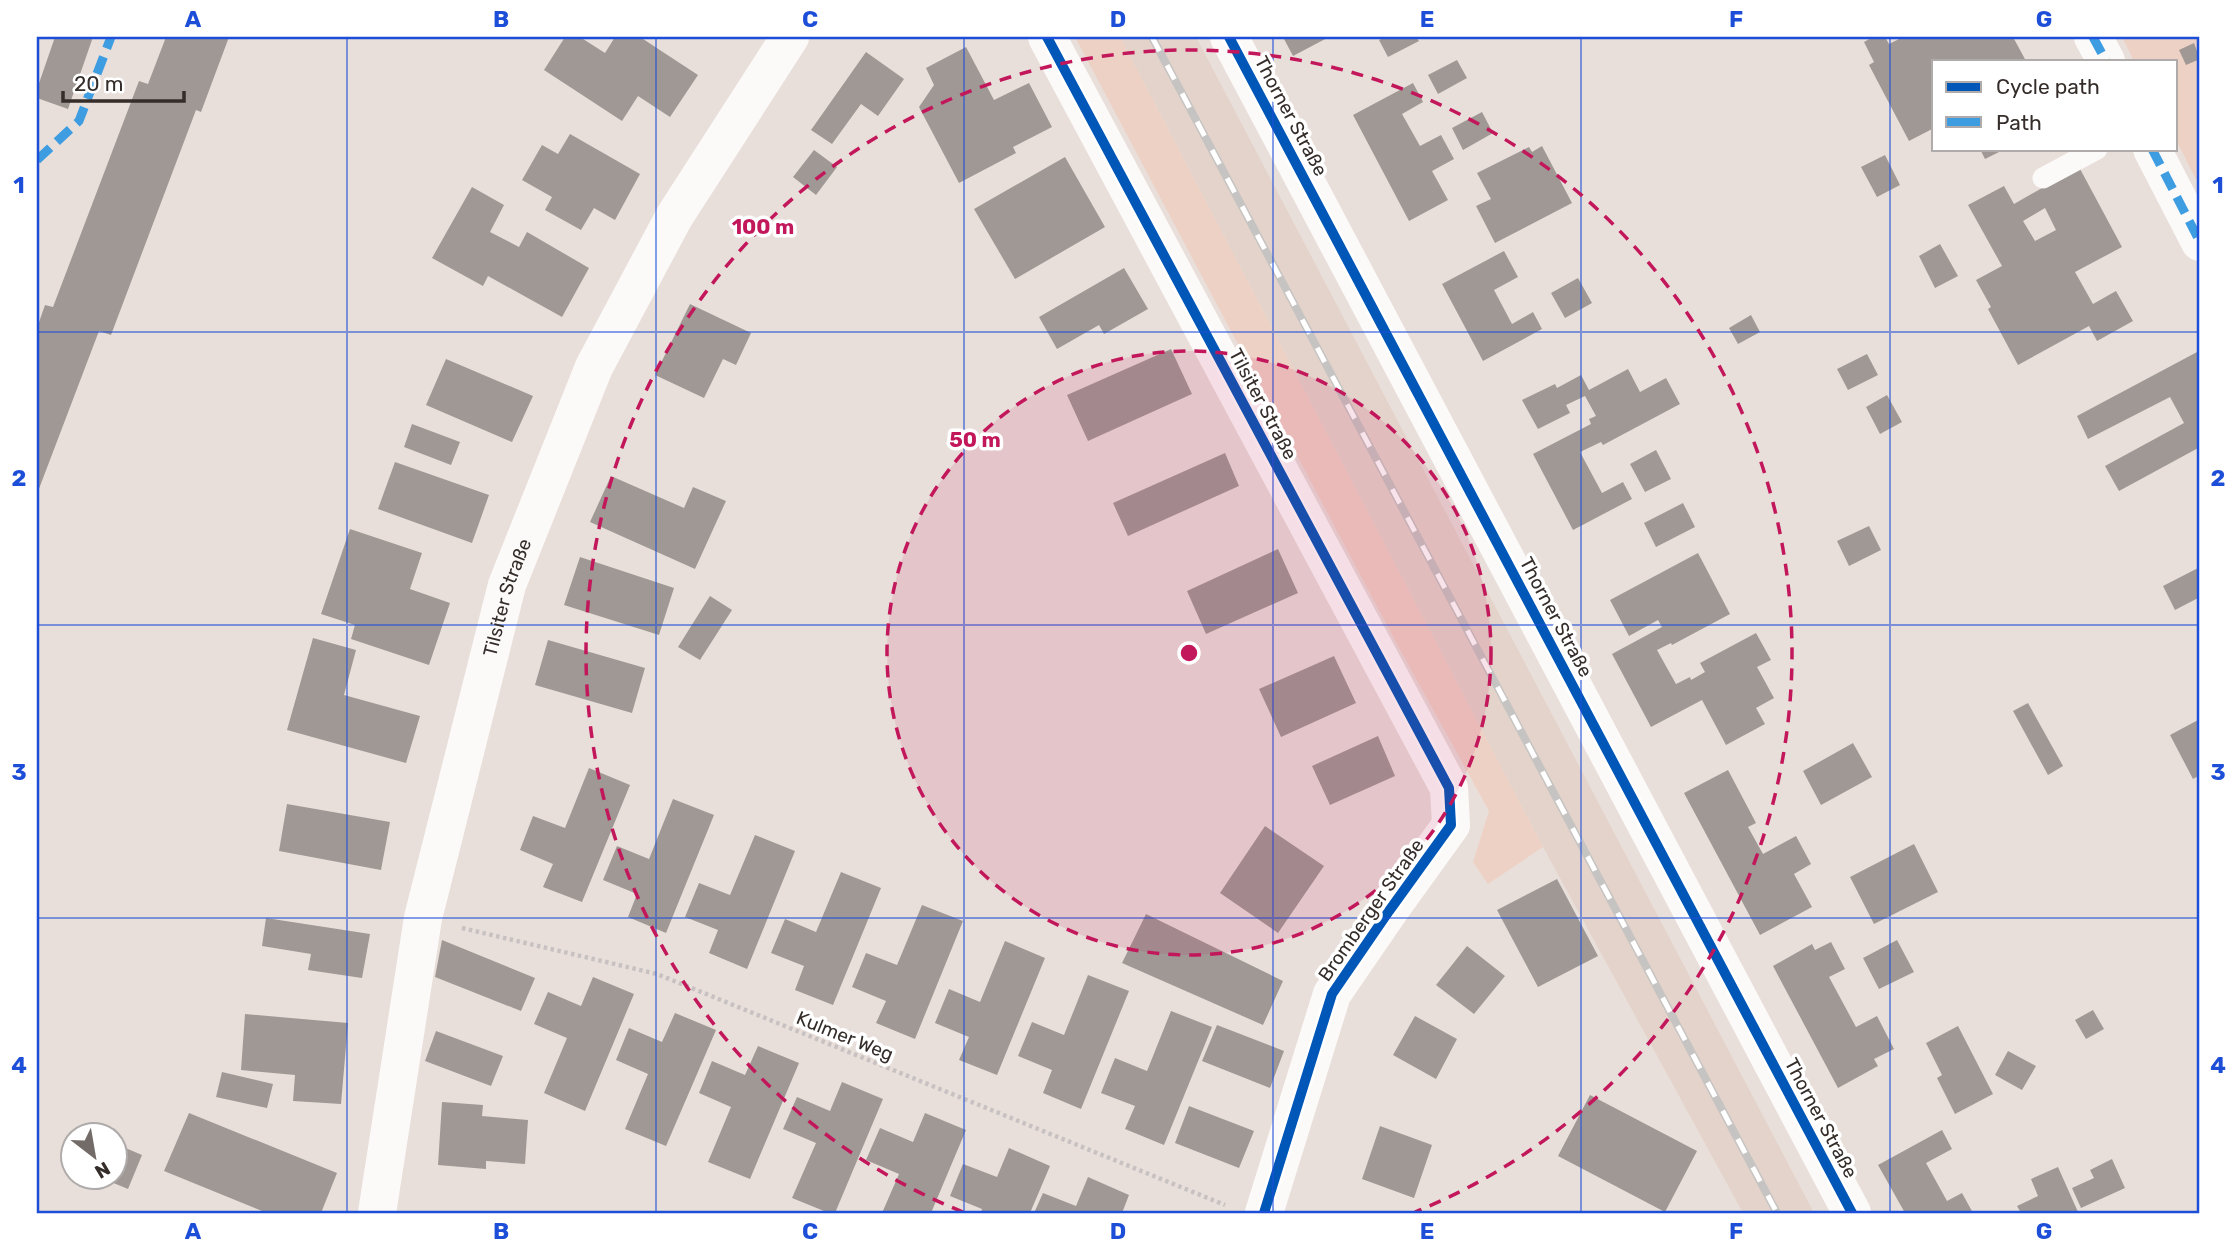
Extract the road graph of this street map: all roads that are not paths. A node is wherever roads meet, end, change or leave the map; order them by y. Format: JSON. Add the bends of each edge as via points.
{"nodes":[{"id":1,"x":790,"y":37,"type":"edge"},
{"id":2,"x":1047,"y":37,"type":"edge"},
{"id":3,"x":1229,"y":37,"type":"edge"},
{"id":4,"x":2093,"y":37,"type":"edge"},
{"id":5,"x":2105,"y":60,"type":"edge"},
{"id":6,"x":2095,"y":150,"type":"edge"},
{"id":7,"x":2153,"y":150,"type":"edge"},
{"id":8,"x":2043,"y":178,"type":"dead end"},
{"id":9,"x":2200,"y":242,"type":"edge"},
{"id":10,"x":1449,"y":788,"type":"joint"},
{"id":11,"x":1248,"y":1211,"type":"edge"},
{"id":12,"x":377,"y":1213,"type":"edge"},
{"id":13,"x":1852,"y":1213,"type":"edge"}],
"edges":[{"from":1,"to":12,"type":"street","name":"Tilsiter Straße","via":[[674,217],[594,368],[507,585],[423,918]]},
{"from":2,"to":10,"type":"street","name":"Tilsiter Straße"},
{"from":3,"to":13,"type":"street","name":"Thorner Straße"},
{"from":4,"to":5,"type":"street"},
{"from":6,"to":8,"type":"lane"},
{"from":7,"to":9,"type":"street"},
{"from":10,"to":11,"type":"street","name":"Bromberger Straße","via":[[1451,825],[1332,995]]}]}
